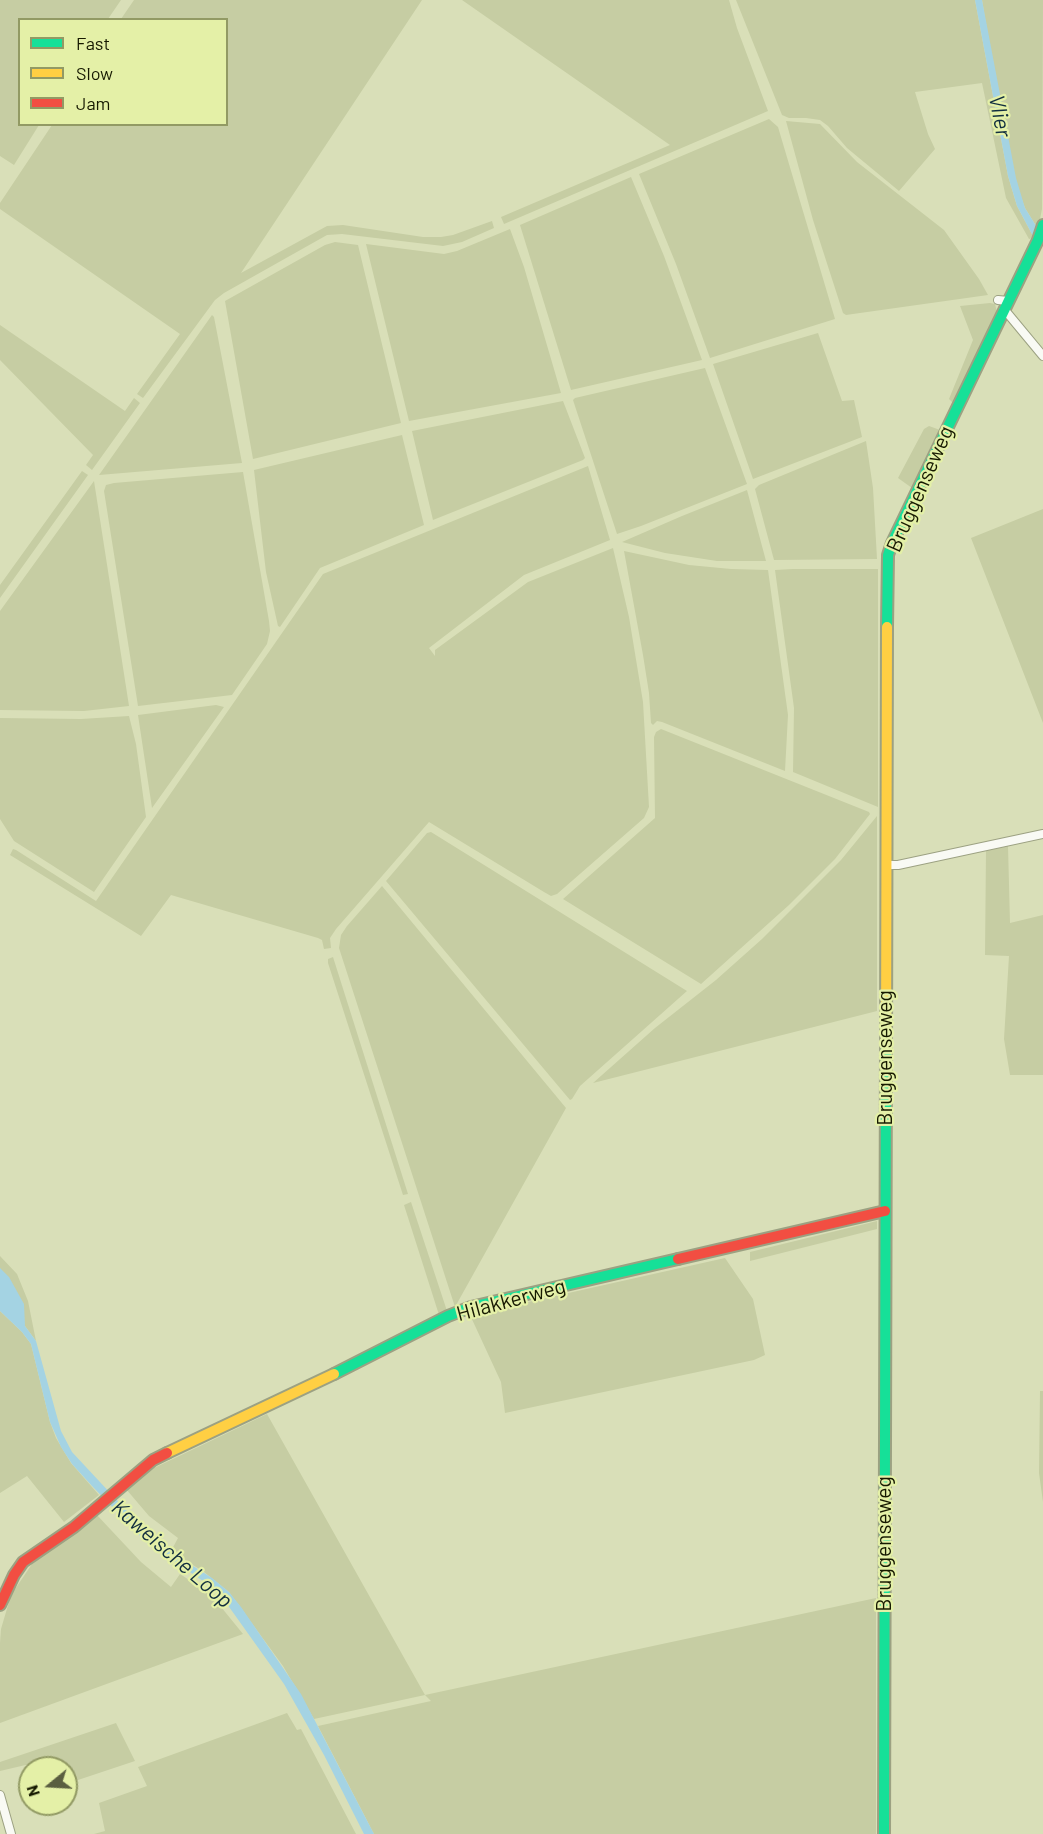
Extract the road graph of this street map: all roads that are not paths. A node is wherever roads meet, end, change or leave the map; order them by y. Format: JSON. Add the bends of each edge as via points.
{"nodes":[{"id":1,"x":1043,"y":225,"type":"edge"},
{"id":2,"x":1003,"y":303,"type":"junction"},
{"id":3,"x":1043,"y":356,"type":"edge"},
{"id":4,"x":1043,"y":834,"type":"edge"},
{"id":5,"x":886,"y":865,"type":"junction"},
{"id":6,"x":885,"y":1211,"type":"junction"},
{"id":7,"x":0,"y":1605,"type":"edge"},
{"id":8,"x":0,"y":1795,"type":"edge"},
{"id":9,"x":11,"y":1834,"type":"edge"},
{"id":10,"x":884,"y":1834,"type":"edge"}],
"edges":[{"from":1,"to":2,"type":"street","name":"Bruggenseweg"},
{"from":2,"to":3,"type":"street"},
{"from":2,"to":5,"type":"street","name":"Bruggenseweg","via":[[888,555]]},
{"from":4,"to":5,"type":"street"},
{"from":5,"to":6,"type":"street","name":"Bruggenseweg"},
{"from":6,"to":7,"type":"street","name":"Hilakkerweg","via":[[471,1307],[448,1316],[153,1460],[74,1527],[23,1562]]},
{"from":6,"to":10,"type":"street","name":"Bruggenseweg"},
{"from":8,"to":9,"type":"street"}]}
